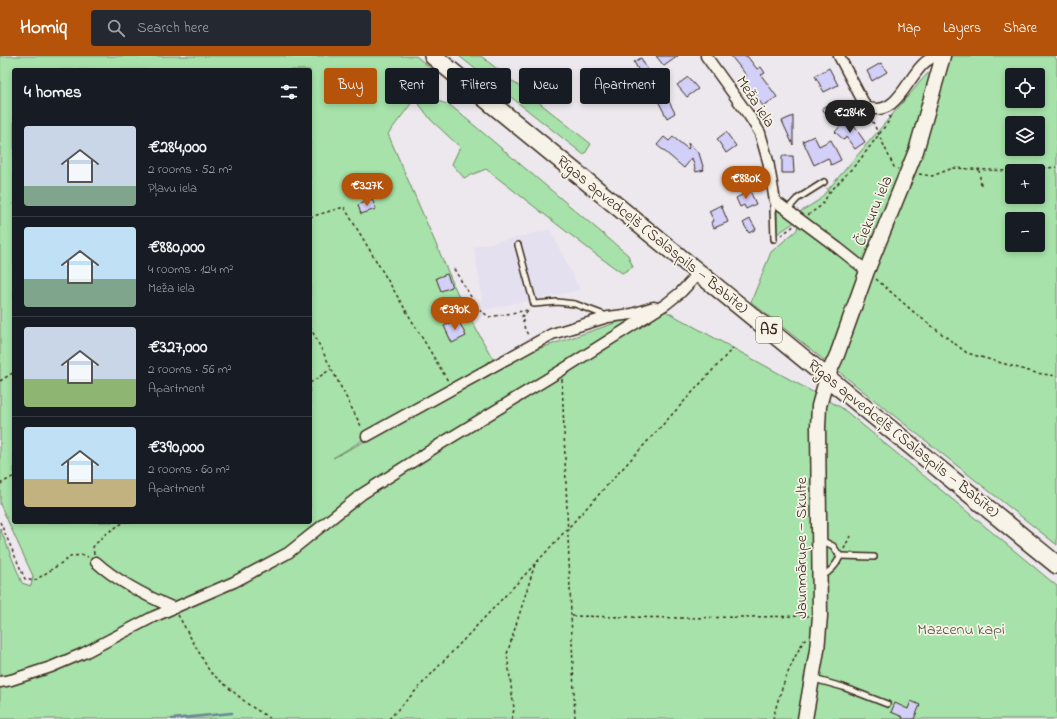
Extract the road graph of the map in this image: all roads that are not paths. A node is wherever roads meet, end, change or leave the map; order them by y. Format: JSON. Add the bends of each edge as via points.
{"nodes":[{"id":1,"x":433,"y":56,"type":"edge"},
{"id":2,"x":706,"y":56,"type":"edge"},
{"id":3,"x":839,"y":56,"type":"edge"},
{"id":4,"x":938,"y":56,"type":"edge"},
{"id":5,"x":943,"y":56,"type":"edge"},
{"id":6,"x":824,"y":182,"type":"dead end"},
{"id":7,"x":775,"y":201,"type":"junction"},
{"id":8,"x":786,"y":211,"type":"junction"},
{"id":9,"x":774,"y":239,"type":"dead end"},
{"id":10,"x":518,"y":245,"type":"dead end"},
{"id":11,"x":867,"y":271,"type":"junction"},
{"id":12,"x":699,"y":273,"type":"junction"},
{"id":13,"x":666,"y":304,"type":"junction"},
{"id":14,"x":608,"y":317,"type":"junction"},
{"id":15,"x":827,"y":377,"type":"junction"},
{"id":16,"x":367,"y":436,"type":"road end"},
{"id":17,"x":820,"y":540,"type":"junction"},
{"id":18,"x":840,"y":556,"type":"junction"},
{"id":19,"x":874,"y":557,"type":"dead end"},
{"id":20,"x":96,"y":562,"type":"road end"},
{"id":21,"x":1057,"y":565,"type":"edge"},
{"id":22,"x":820,"y":577,"type":"junction"},
{"id":23,"x":174,"y":608,"type":"junction"},
{"id":24,"x":813,"y":679,"type":"junction"},
{"id":25,"x":0,"y":682,"type":"edge"},
{"id":26,"x":886,"y":704,"type":"dead end"},
{"id":27,"x":805,"y":719,"type":"edge"}],
"edges":[{"from":1,"to":12,"type":"highway","name":"Rīgas apvedceļš (Salaspils — Babīte)","number":"A5"},
{"from":2,"to":7,"type":"street","name":"Meža iela","via":[[760,133]]},
{"from":3,"to":4,"type":"street","via":[[866,107],[882,108],[892,104],[924,63]]},
{"from":5,"to":11,"type":"main road","name":"Čiekuru iela","via":[[925,124],[908,173]]},
{"from":6,"to":8,"type":"lane","via":[[797,198]]},
{"from":7,"to":8,"type":"street"},
{"from":7,"to":9,"type":"lane","name":"Meža iela"},
{"from":8,"to":11,"type":"street"},
{"from":10,"to":14,"type":"lane","via":[[534,304],[575,304]]},
{"from":11,"to":15,"type":"main road","name":"Čiekuru iela"},
{"from":12,"to":13,"type":"street"},
{"from":12,"to":15,"type":"highway","name":"Rīgas apvedceļš (Salaspils — Babīte)","number":"A5"},
{"from":13,"to":14,"type":"street","via":[[632,314]]},
{"from":13,"to":23,"type":"street","via":[[362,494],[288,553],[234,582]]},
{"from":14,"to":16,"type":"street","via":[[552,334]]},
{"from":15,"to":17,"type":"main road","name":"Jaunmārupe — Skulte","via":[[819,406],[818,427]]},
{"from":15,"to":21,"type":"highway","name":"Rīgas apvedceļš (Salaspils — Babīte)","number":"A5"},
{"from":17,"to":18,"type":"lane","via":[[833,546]]},
{"from":17,"to":22,"type":"main road","name":"Jaunmārupe — Skulte"},
{"from":18,"to":19,"type":"lane"},
{"from":18,"to":22,"type":"lane","via":[[839,562]]},
{"from":20,"to":23,"type":"street","via":[[144,595]]},
{"from":22,"to":24,"type":"main road","name":"Jaunmārupe — Skulte","via":[[820,616]]},
{"from":23,"to":25,"type":"street","via":[[84,653],[51,667]]},
{"from":24,"to":26,"type":"lane","via":[[843,687]]},
{"from":24,"to":27,"type":"main road","name":"Jaunmārupe — Skulte"}]}
